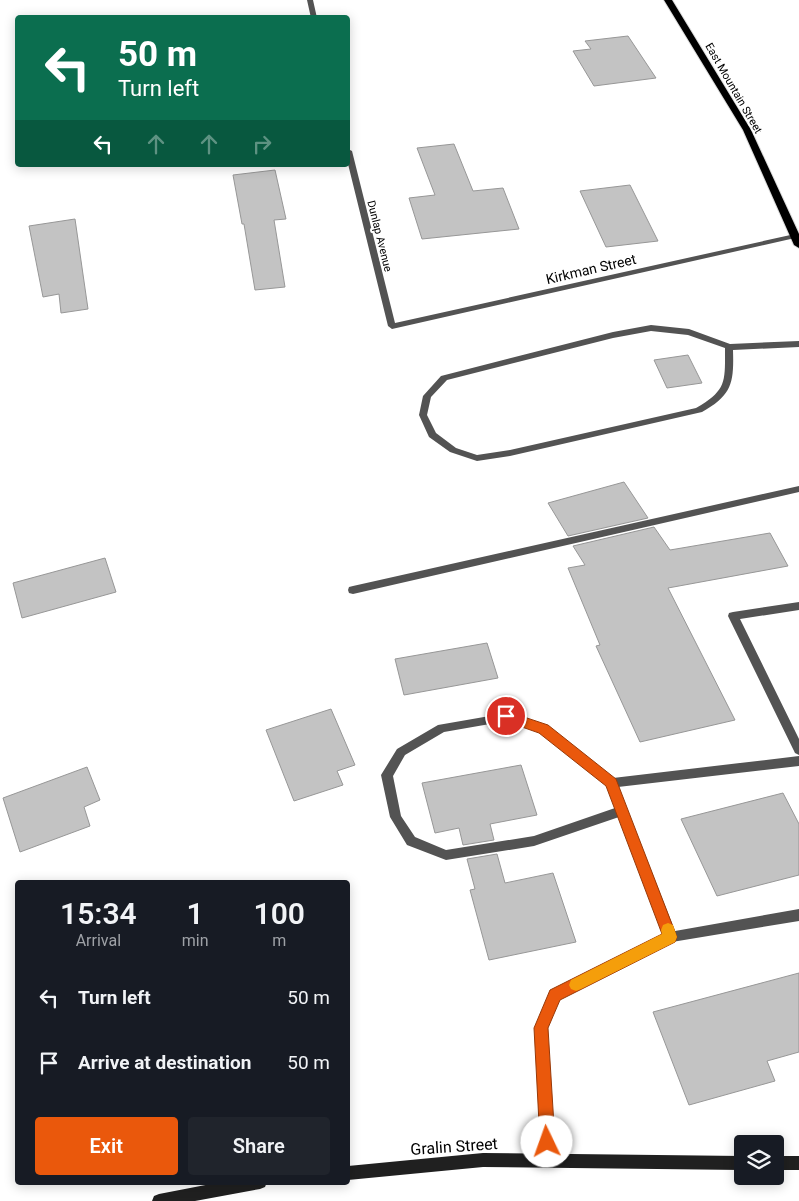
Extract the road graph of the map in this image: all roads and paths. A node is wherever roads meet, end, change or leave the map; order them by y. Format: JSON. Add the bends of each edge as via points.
{"nodes":[{"id":1,"x":310,"y":0,"type":"edge"},
{"id":2,"x":668,"y":0,"type":"edge"},
{"id":3,"x":313,"y":15,"type":"edge"},
{"id":4,"x":350,"y":159,"type":"edge"},
{"id":5,"x":795,"y":236,"type":"junction"},
{"id":6,"x":799,"y":245,"type":"edge"},
{"id":7,"x":392,"y":326,"type":"joint"},
{"id":8,"x":799,"y":344,"type":"edge"},
{"id":9,"x":729,"y":347,"type":"junction"},
{"id":10,"x":799,"y":489,"type":"edge"},
{"id":11,"x":353,"y":590,"type":"dead end"},
{"id":12,"x":799,"y":606,"type":"edge"},
{"id":13,"x":799,"y":750,"type":"edge"},
{"id":14,"x":799,"y":761,"type":"edge"},
{"id":15,"x":611,"y":783,"type":"junction"},
{"id":16,"x":622,"y":811,"type":"junction"},
{"id":17,"x":799,"y":915,"type":"edge"},
{"id":18,"x":670,"y":937,"type":"junction"},
{"id":19,"x":548,"y":1160,"type":"junction"},
{"id":20,"x":734,"y":1162,"type":"edge"},
{"id":21,"x":784,"y":1163,"type":"edge"},
{"id":22,"x":799,"y":1163,"type":"edge"},
{"id":23,"x":350,"y":1173,"type":"edge"},
{"id":24,"x":244,"y":1185,"type":"edge"},
{"id":25,"x":159,"y":1201,"type":"edge"}],
"edges":[{"from":1,"to":3,"type":"street"},
{"from":2,"to":5,"type":"main road","name":"East Mountain Street","via":[[747,130]]},
{"from":4,"to":7,"type":"street","name":"Dunlap Avenue"},
{"from":5,"to":6,"type":"main road","name":"East Mountain Street"},
{"from":5,"to":7,"type":"street","name":"Kirkman Street"},
{"from":8,"to":9,"type":"street"},
{"from":9,"to":9,"type":"street","via":[[689,332],[651,328],[613,335],[444,378],[427,396],[423,415],[432,435],[453,450],[477,458],[510,453],[699,410],[719,399],[729,383]]},
{"from":10,"to":11,"type":"street"},
{"from":12,"to":13,"type":"street","via":[[733,616]]},
{"from":14,"to":15,"type":"street"},
{"from":15,"to":16,"type":"street"},
{"from":15,"to":16,"type":"street","via":[[543,729],[506,716],[442,728],[401,752],[387,775],[396,817],[412,841],[446,855],[534,841]]},
{"from":16,"to":18,"type":"street"},
{"from":17,"to":18,"type":"street"},
{"from":18,"to":19,"type":"street","via":[[555,995],[541,1028]]},
{"from":19,"to":20,"type":"street","name":"Gralin Street"},
{"from":19,"to":23,"type":"street","name":"Gralin Street","via":[[483,1160]]},
{"from":21,"to":22,"type":"street"},
{"from":24,"to":25,"type":"street"}]}
